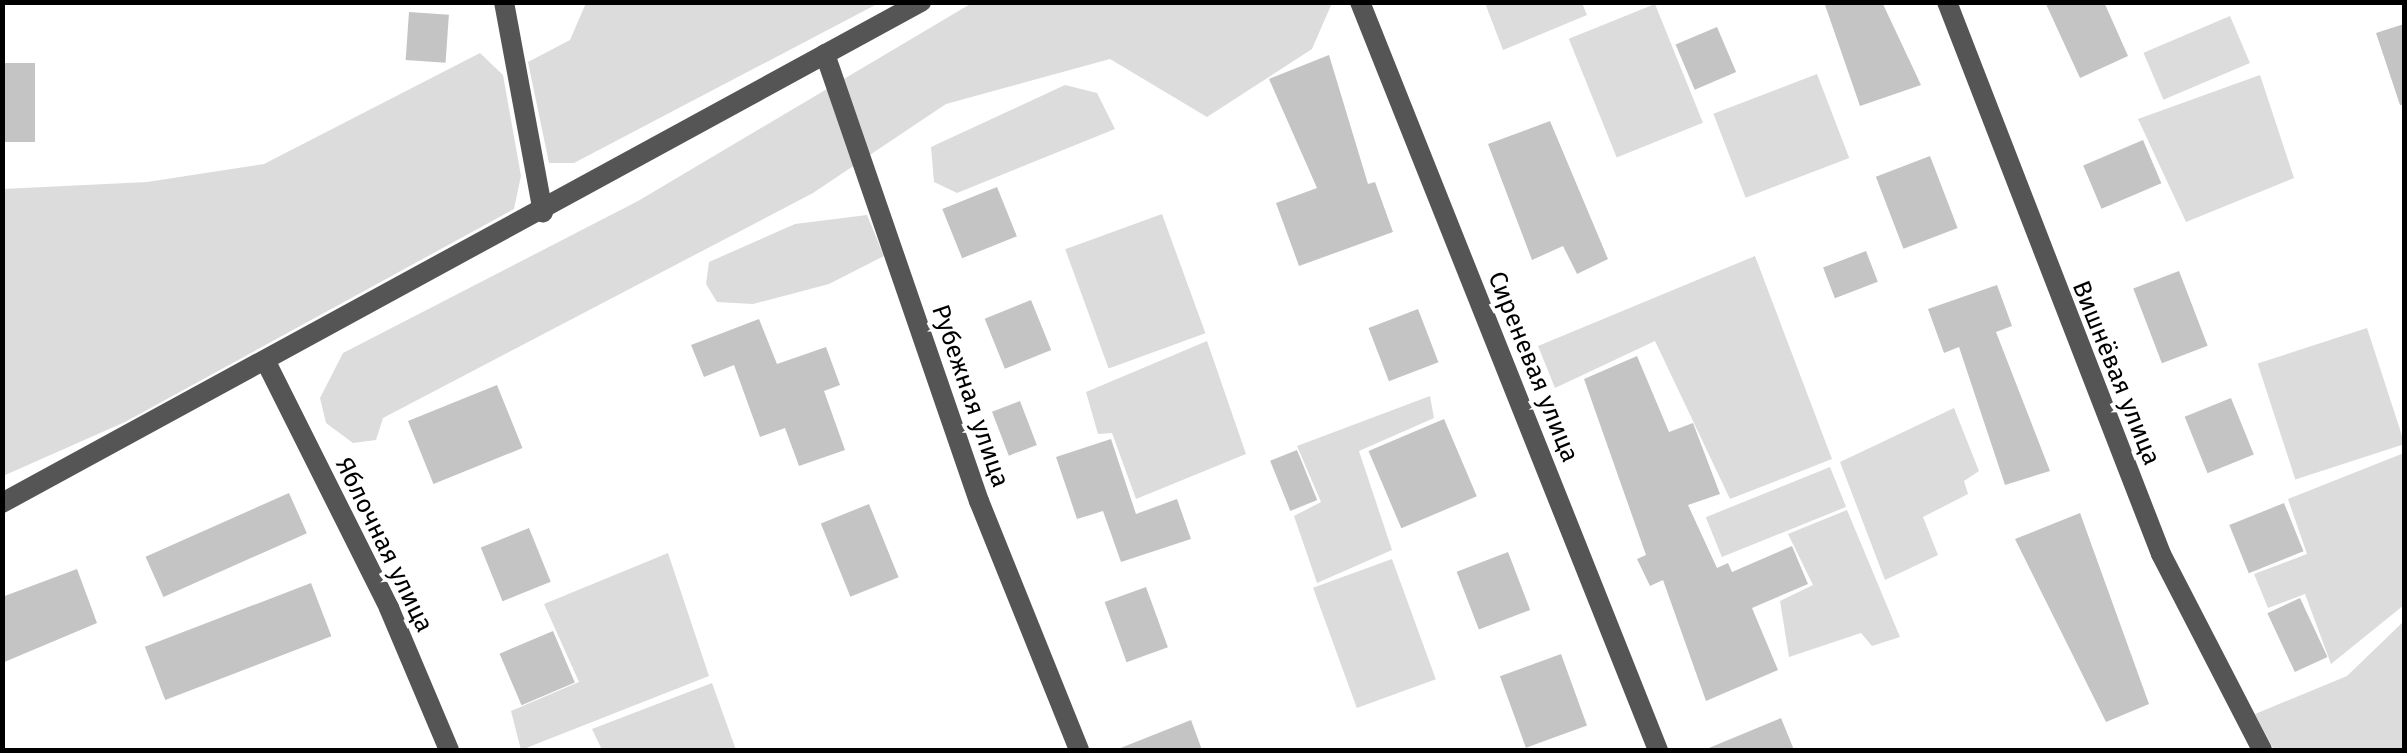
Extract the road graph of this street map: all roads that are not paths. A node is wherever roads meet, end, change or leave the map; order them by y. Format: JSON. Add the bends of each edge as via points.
{"nodes":[{"id":1,"x":504,"y":2,"type":"edge"},
{"id":2,"x":921,"y":2,"type":"edge"},
{"id":3,"x":1360,"y":2,"type":"edge"},
{"id":4,"x":1947,"y":2,"type":"edge"},
{"id":5,"x":824,"y":54,"type":"junction"},
{"id":6,"x":542,"y":212,"type":"junction"},
{"id":7,"x":267,"y":364,"type":"junction"},
{"id":8,"x":2,"y":502,"type":"edge"},
{"id":9,"x":449,"y":750,"type":"edge"},
{"id":10,"x":1080,"y":750,"type":"edge"},
{"id":11,"x":1658,"y":750,"type":"edge"},
{"id":12,"x":2262,"y":750,"type":"edge"}],
"edges":[{"from":1,"to":6,"type":"street"},
{"from":2,"to":5,"type":"street"},
{"from":3,"to":11,"type":"street","name":"Сиреневая улица"},
{"from":4,"to":12,"type":"street","name":"Вишнёвая улица","via":[[2161,554]]},
{"from":5,"to":6,"type":"street"},
{"from":5,"to":10,"type":"street","name":"Рубежная улица","via":[[979,500]]},
{"from":6,"to":7,"type":"street"},
{"from":7,"to":8,"type":"street"},
{"from":7,"to":9,"type":"street","name":"Яблочная улица","via":[[389,608]]}]}
